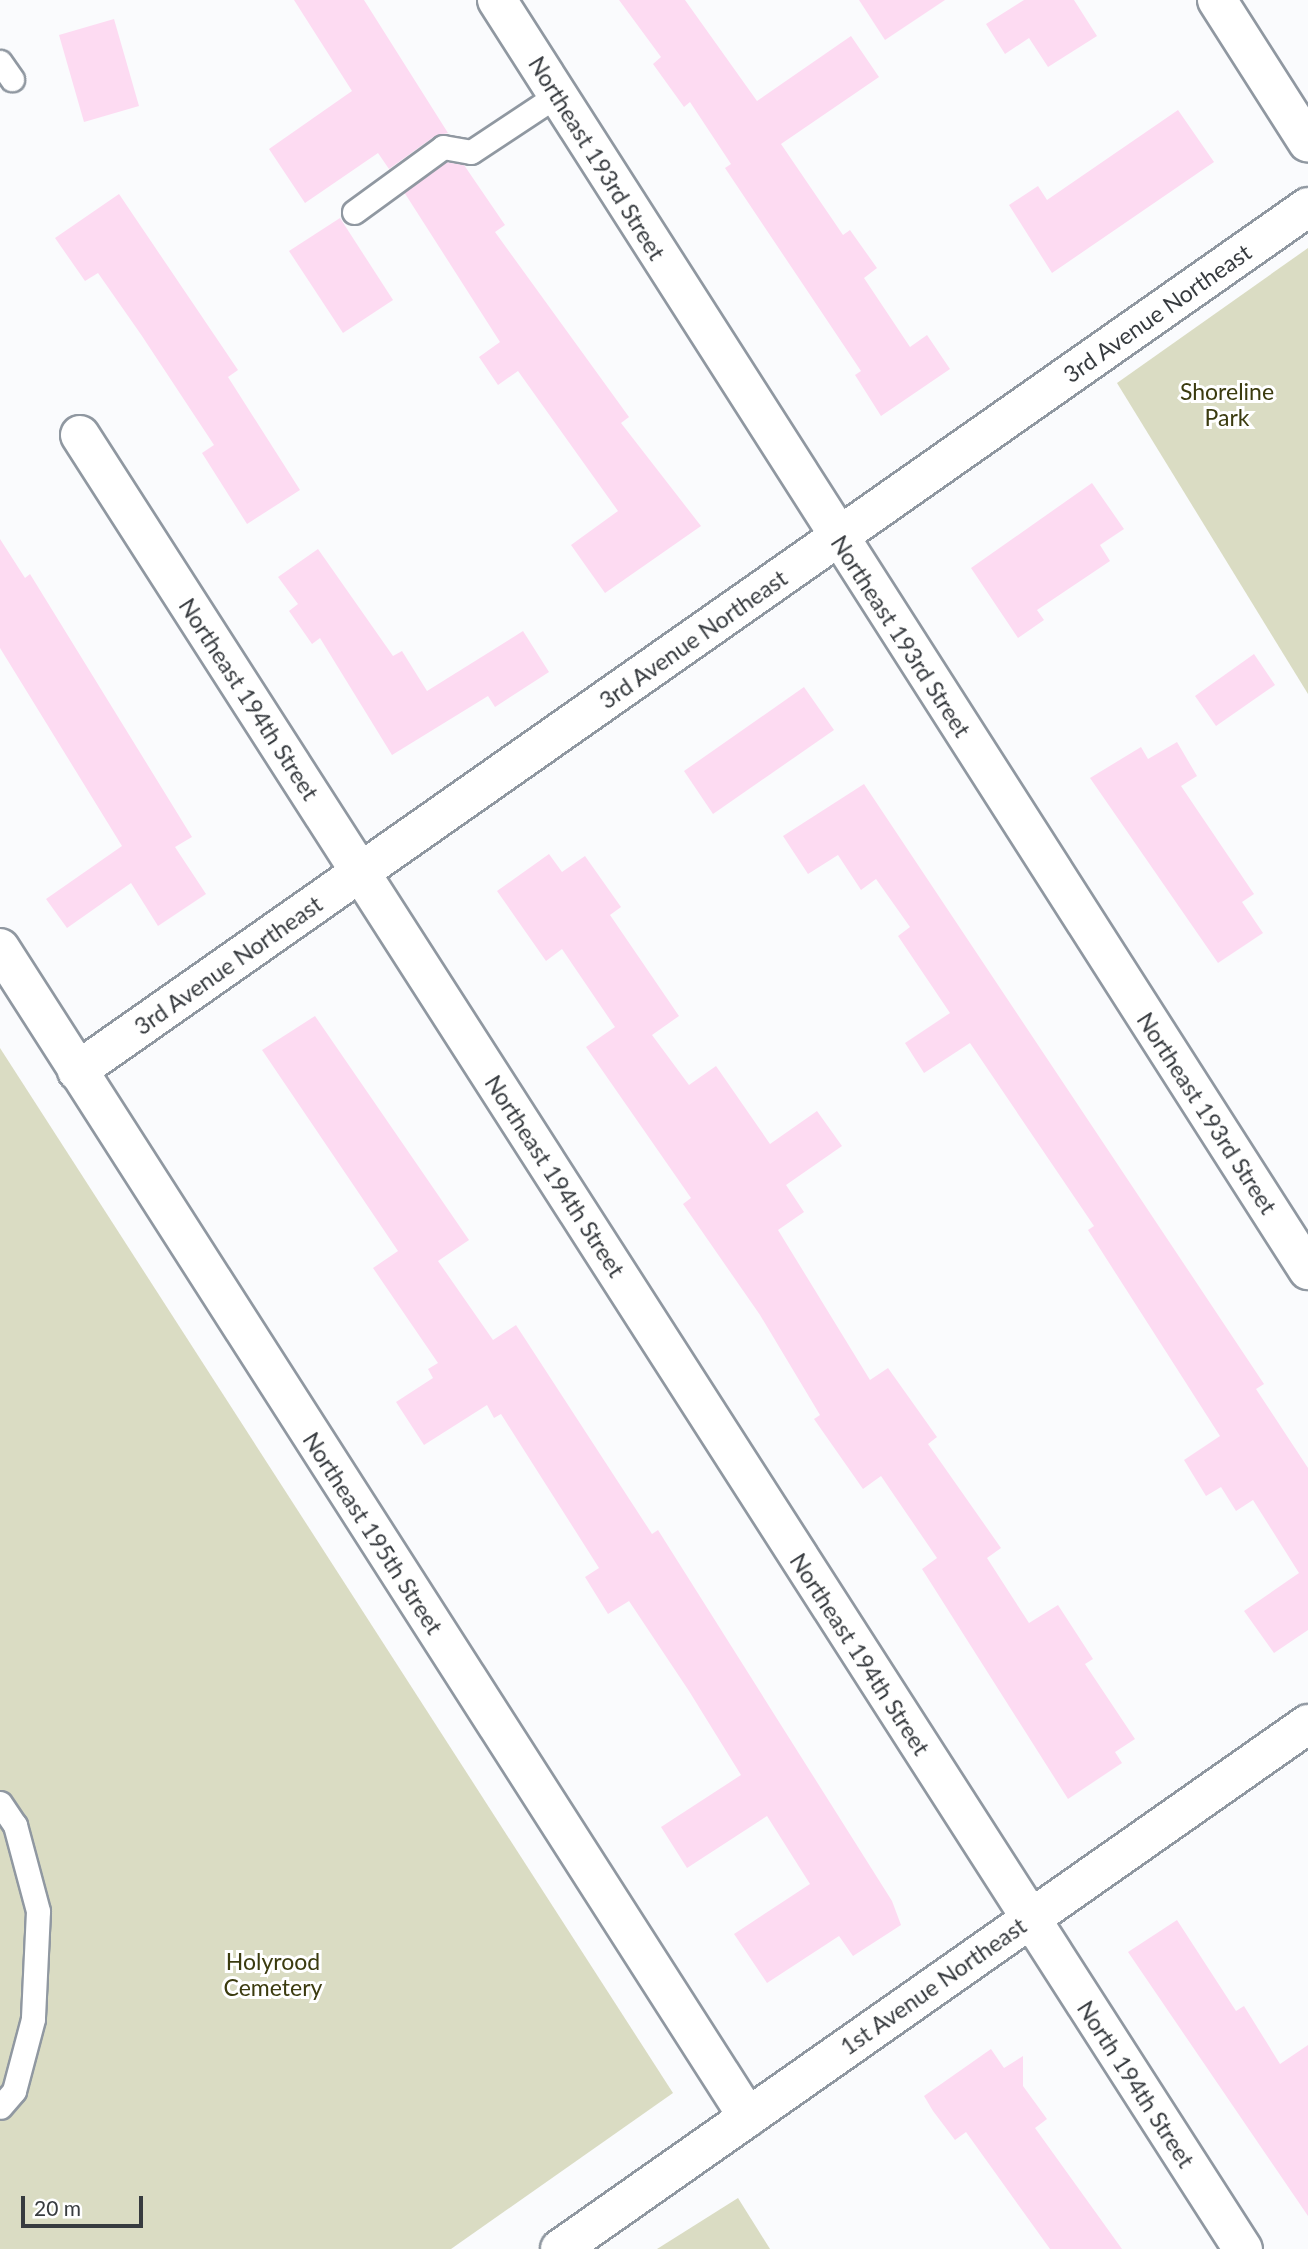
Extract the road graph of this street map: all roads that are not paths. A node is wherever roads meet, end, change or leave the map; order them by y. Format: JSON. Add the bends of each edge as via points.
{"nodes":[{"id":1,"x":497,"y":0,"type":"edge"},
{"id":2,"x":1217,"y":0,"type":"edge"},
{"id":3,"x":557,"y":95,"type":"junction"},
{"id":4,"x":1308,"y":143,"type":"edge"},
{"id":5,"x":1308,"y":207,"type":"edge"},
{"id":6,"x":354,"y":212,"type":"dead end"},
{"id":7,"x":80,"y":435,"type":"dead end"},
{"id":8,"x":837,"y":537,"type":"junction"},
{"id":9,"x":360,"y":872,"type":"junction"},
{"id":10,"x":0,"y":948,"type":"edge"},
{"id":11,"x":77,"y":1071,"type":"junction"},
{"id":12,"x":1308,"y":1270,"type":"edge"},
{"id":13,"x":1308,"y":1724,"type":"edge"},
{"id":14,"x":0,"y":1803,"type":"edge"},
{"id":15,"x":1029,"y":1918,"type":"junction"},
{"id":16,"x":0,"y":2107,"type":"edge"},
{"id":17,"x":748,"y":2118,"type":"junction"},
{"id":18,"x":560,"y":2249,"type":"edge"},
{"id":19,"x":1243,"y":2249,"type":"edge"}],
"edges":[{"from":1,"to":3,"type":"street","name":"Northeast 193rd Street"},
{"from":2,"to":4,"type":"street"},
{"from":3,"to":6,"type":"lane","via":[[471,152],[443,147]]},
{"from":3,"to":8,"type":"street","name":"Northeast 193rd Street"},
{"from":5,"to":8,"type":"street","name":"3rd Avenue Northeast"},
{"from":7,"to":9,"type":"street","name":"Northeast 194th Street"},
{"from":8,"to":9,"type":"street","name":"3rd Avenue Northeast"},
{"from":8,"to":12,"type":"street","name":"Northeast 193rd Street"},
{"from":9,"to":11,"type":"street","name":"3rd Avenue Northeast"},
{"from":9,"to":15,"type":"street","name":"Northeast 194th Street"},
{"from":10,"to":11,"type":"street","name":"Northeast 195th Street"},
{"from":11,"to":17,"type":"street","name":"Northeast 195th Street"},
{"from":13,"to":15,"type":"street","name":"1st Avenue Northeast"},
{"from":14,"to":16,"type":"lane","via":[[15,1825],[38,1911],[33,2019],[14,2091]]},
{"from":15,"to":17,"type":"street","name":"1st Avenue Northeast"},
{"from":15,"to":19,"type":"street","name":"North 194th Street"},
{"from":17,"to":18,"type":"street","name":"1st Avenue Northeast"}]}
